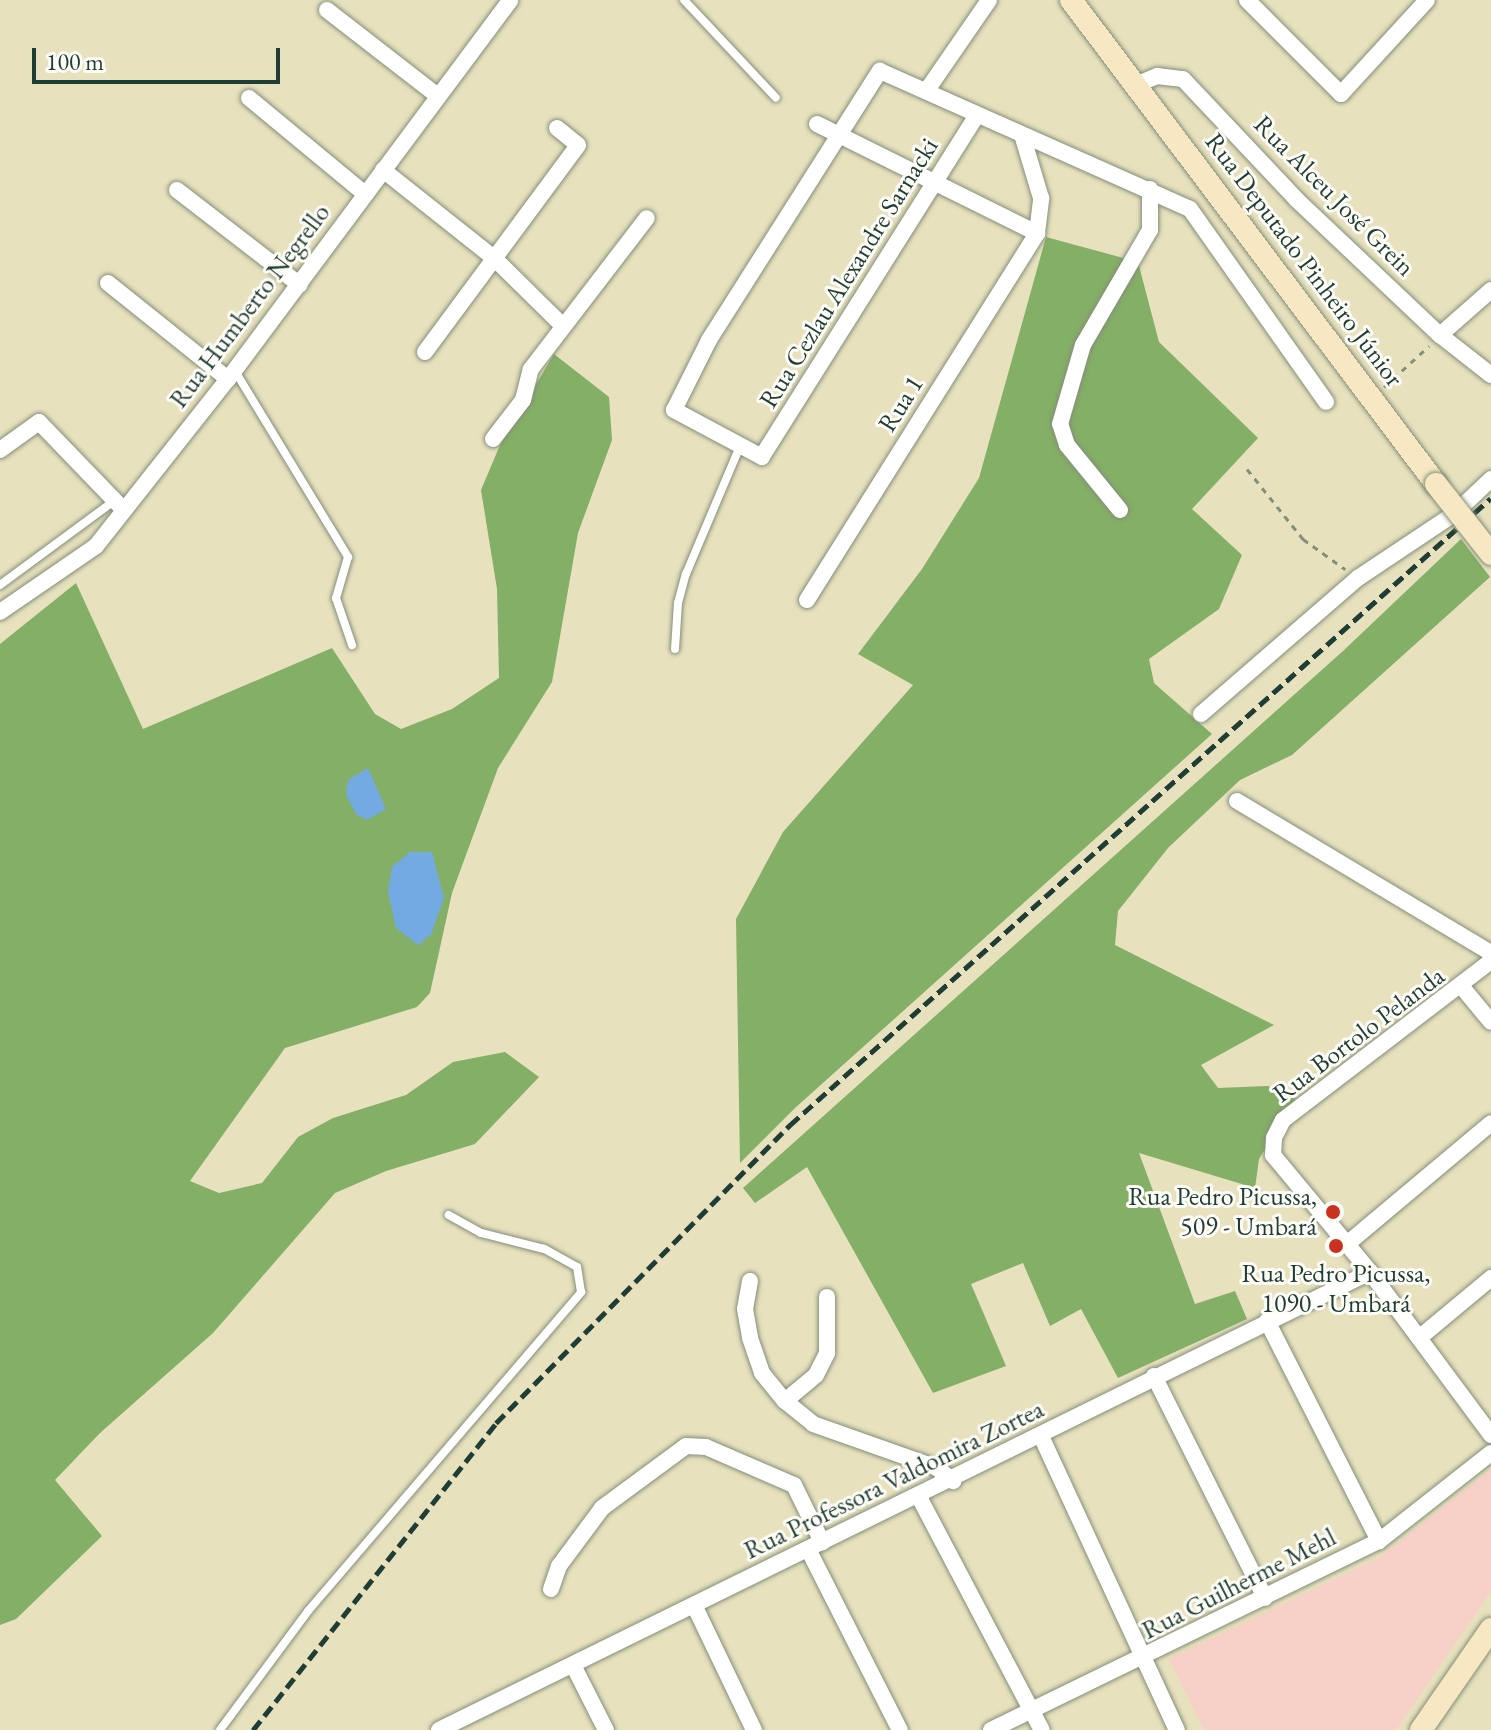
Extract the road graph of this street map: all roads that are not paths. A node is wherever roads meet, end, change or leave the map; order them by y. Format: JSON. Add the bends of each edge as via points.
{"nodes":[{"id":1,"x":510,"y":0,"type":"edge"},
{"id":2,"x":684,"y":0,"type":"edge"},
{"id":3,"x":989,"y":0,"type":"edge"},
{"id":4,"x":1071,"y":0,"type":"edge"},
{"id":5,"x":1247,"y":0,"type":"edge"},
{"id":6,"x":1427,"y":0,"type":"edge"},
{"id":7,"x":327,"y":10,"type":"dead end"},
{"id":8,"x":1138,"y":84,"type":"junction"},
{"id":9,"x":927,"y":90,"type":"junction"},
{"id":10,"x":438,"y":96,"type":"junction"},
{"id":11,"x":249,"y":98,"type":"dead end"},
{"id":12,"x":776,"y":98,"type":"dead end"},
{"id":13,"x":977,"y":115,"type":"junction"},
{"id":14,"x":817,"y":124,"type":"dead end"},
{"id":15,"x":557,"y":128,"type":"dead end"},
{"id":16,"x":841,"y":136,"type":"junction"},
{"id":17,"x":1023,"y":138,"type":"junction"},
{"id":18,"x":383,"y":170,"type":"junction"},
{"id":19,"x":936,"y":180,"type":"junction"},
{"id":20,"x":1150,"y":189,"type":"junction"},
{"id":21,"x":177,"y":190,"type":"dead end"},
{"id":22,"x":365,"y":194,"type":"junction"},
{"id":23,"x":647,"y":218,"type":"dead end"},
{"id":24,"x":1037,"y":233,"type":"junction"},
{"id":25,"x":494,"y":258,"type":"junction"},
{"id":26,"x":108,"y":283,"type":"dead end"},
{"id":27,"x":300,"y":285,"type":"junction"},
{"id":28,"x":1491,"y":290,"type":"edge"},
{"id":29,"x":563,"y":326,"type":"junction"},
{"id":30,"x":1440,"y":335,"type":"junction"},
{"id":31,"x":425,"y":352,"type":"dead end"},
{"id":32,"x":232,"y":375,"type":"junction"},
{"id":33,"x":1491,"y":375,"type":"edge"},
{"id":34,"x":1326,"y":402,"type":"dead end"},
{"id":35,"x":493,"y":439,"type":"dead end"},
{"id":36,"x":740,"y":446,"type":"junction"},
{"id":37,"x":0,"y":450,"type":"edge"},
{"id":38,"x":1491,"y":479,"type":"edge"},
{"id":39,"x":118,"y":504,"type":"junction"},
{"id":40,"x":1120,"y":510,"type":"dead end"},
{"id":41,"x":1491,"y":554,"type":"edge"},
{"id":42,"x":0,"y":585,"type":"edge"},
{"id":43,"x":807,"y":600,"type":"dead end"},
{"id":44,"x":0,"y":612,"type":"edge"},
{"id":45,"x":352,"y":645,"type":"dead end"},
{"id":46,"x":675,"y":649,"type":"dead end"},
{"id":47,"x":1201,"y":714,"type":"dead end"},
{"id":48,"x":1237,"y":801,"type":"dead end"},
{"id":49,"x":1491,"y":953,"type":"edge"},
{"id":50,"x":1491,"y":961,"type":"edge"},
{"id":51,"x":1462,"y":987,"type":"junction"},
{"id":52,"x":1491,"y":1022,"type":"edge"},
{"id":53,"x":1491,"y":1123,"type":"edge"},
{"id":54,"x":449,"y":1215,"type":"dead end"},
{"id":55,"x":1347,"y":1244,"type":"junction"},
{"id":56,"x":1370,"y":1272,"type":"junction"},
{"id":57,"x":1491,"y":1278,"type":"edge"},
{"id":58,"x":750,"y":1281,"type":"dead end"},
{"id":59,"x":827,"y":1297,"type":"dead end"},
{"id":60,"x":1267,"y":1321,"type":"junction"},
{"id":61,"x":1419,"y":1338,"type":"junction"},
{"id":62,"x":1154,"y":1376,"type":"junction"},
{"id":63,"x":785,"y":1401,"type":"junction"},
{"id":64,"x":1491,"y":1435,"type":"edge"},
{"id":65,"x":1041,"y":1436,"type":"junction"},
{"id":66,"x":1491,"y":1453,"type":"edge"},
{"id":67,"x":953,"y":1481,"type":"junction"},
{"id":68,"x":919,"y":1497,"type":"junction"},
{"id":69,"x":1379,"y":1541,"type":"junction"},
{"id":70,"x":815,"y":1546,"type":"junction"},
{"id":71,"x":551,"y":1589,"type":"dead end"},
{"id":72,"x":1265,"y":1598,"type":"junction"},
{"id":73,"x":694,"y":1605,"type":"junction"},
{"id":74,"x":1491,"y":1629,"type":"edge"},
{"id":75,"x":1145,"y":1658,"type":"junction"},
{"id":76,"x":573,"y":1665,"type":"junction"},
{"id":77,"x":1032,"y":1711,"type":"junction"},
{"id":78,"x":470,"y":1724,"type":"edge"},
{"id":79,"x":220,"y":1730,"type":"edge"},
{"id":80,"x":439,"y":1730,"type":"edge"},
{"id":81,"x":606,"y":1730,"type":"edge"},
{"id":82,"x":754,"y":1730,"type":"edge"},
{"id":83,"x":900,"y":1730,"type":"edge"},
{"id":84,"x":991,"y":1730,"type":"edge"},
{"id":85,"x":1042,"y":1730,"type":"edge"},
{"id":86,"x":1177,"y":1730,"type":"edge"},
{"id":87,"x":1421,"y":1730,"type":"edge"}],
"edges":[{"from":1,"to":10,"type":"street","name":"Rua Humberto Negrello"},
{"from":2,"to":12,"type":"lane"},
{"from":3,"to":9,"type":"street"},
{"from":4,"to":8,"type":"street","name":"Rua Deputado Pinheiro Júnior"},
{"from":5,"to":6,"type":"street","via":[[1341,94]]},
{"from":7,"to":10,"type":"street"},
{"from":8,"to":30,"type":"street","name":"Rua Alceu José Grein","via":[[1157,76],[1183,79],[1297,200]]},
{"from":8,"to":41,"type":"street","name":"Rua Deputado Pinheiro Júnior","bridge":true},
{"from":9,"to":13,"type":"street"},
{"from":9,"to":16,"type":"street","via":[[880,71]]},
{"from":10,"to":18,"type":"street","name":"Rua Humberto Negrello"},
{"from":11,"to":22,"type":"street"},
{"from":13,"to":17,"type":"street"},
{"from":13,"to":19,"type":"street","name":"Rua Cezlau Alexandre Sarnacki"},
{"from":14,"to":16,"type":"street"},
{"from":15,"to":25,"type":"street","via":[[578,145]]},
{"from":16,"to":19,"type":"street"},
{"from":16,"to":36,"type":"street","via":[[709,340],[674,410]]},
{"from":17,"to":20,"type":"street"},
{"from":17,"to":24,"type":"street","via":[[1041,198]]},
{"from":18,"to":22,"type":"street","name":"Rua Humberto Negrello"},
{"from":18,"to":25,"type":"street"},
{"from":19,"to":24,"type":"street"},
{"from":19,"to":36,"type":"street","name":"Rua Cezlau Alexandre Sarnacki","via":[[762,457]]},
{"from":20,"to":34,"type":"street","via":[[1190,209]]},
{"from":20,"to":40,"type":"street","via":[[1150,230],[1083,345],[1060,424],[1067,445]]},
{"from":21,"to":27,"type":"street"},
{"from":22,"to":27,"type":"street","name":"Rua Humberto Negrello"},
{"from":23,"to":29,"type":"street"},
{"from":24,"to":43,"type":"street","name":"Rua 1"},
{"from":25,"to":29,"type":"street"},
{"from":25,"to":31,"type":"street"},
{"from":26,"to":32,"type":"street"},
{"from":27,"to":32,"type":"street","name":"Rua Humberto Negrello"},
{"from":28,"to":30,"type":"street"},
{"from":29,"to":35,"type":"street","via":[[531,369],[523,400]]},
{"from":30,"to":33,"type":"street","name":"Rua Alceu José Grein"},
{"from":32,"to":39,"type":"street","name":"Rua Humberto Negrello"},
{"from":32,"to":45,"type":"lane","via":[[348,557],[336,598]]},
{"from":36,"to":46,"type":"lane","via":[[686,574]]},
{"from":37,"to":39,"type":"street","via":[[39,422]]},
{"from":38,"to":47,"type":"street","via":[[1454,514],[1358,578]]},
{"from":39,"to":42,"type":"lane","name":"Rua Humberto Negrello"},
{"from":39,"to":44,"type":"street","name":"Rua Humberto Negrello","via":[[96,546]]},
{"from":48,"to":49,"type":"street"},
{"from":50,"to":51,"type":"street","name":"Rua Bortolo Pelanda"},
{"from":51,"to":52,"type":"street"},
{"from":51,"to":55,"type":"street","name":"Rua Bortolo Pelanda","via":[[1283,1120],[1274,1138],[1273,1155]]},
{"from":53,"to":55,"type":"street"},
{"from":54,"to":79,"type":"lane","via":[[481,1233],[544,1249],[577,1267],[581,1292],[317,1599]]},
{"from":55,"to":56,"type":"street"},
{"from":56,"to":60,"type":"street","name":"Rua Professora Valdomira Zortea"},
{"from":56,"to":61,"type":"street"},
{"from":57,"to":61,"type":"street"},
{"from":58,"to":63,"type":"street","via":[[745,1309],[750,1338],[762,1373]]},
{"from":59,"to":63,"type":"street","via":[[827,1353],[816,1375]]},
{"from":60,"to":62,"type":"street","name":"Rua Professora Valdomira Zortea"},
{"from":60,"to":69,"type":"street"},
{"from":61,"to":64,"type":"street"},
{"from":62,"to":65,"type":"street","name":"Rua Professora Valdomira Zortea"},
{"from":62,"to":72,"type":"street"},
{"from":63,"to":67,"type":"street","via":[[813,1424],[937,1468]]},
{"from":65,"to":67,"type":"street","name":"Rua Professora Valdomira Zortea"},
{"from":65,"to":75,"type":"street"},
{"from":66,"to":69,"type":"street","name":"Rua Guilherme Mehl"},
{"from":67,"to":68,"type":"street","name":"Rua Professora Valdomira Zortea"},
{"from":68,"to":70,"type":"street","name":"Rua Professora Valdomira Zortea"},
{"from":68,"to":77,"type":"street"},
{"from":69,"to":72,"type":"street","name":"Rua Guilherme Mehl"},
{"from":70,"to":71,"type":"street","via":[[794,1485],[706,1447],[686,1446],[602,1508],[559,1566]]},
{"from":70,"to":73,"type":"street","name":"Rua Professora Valdomira Zortea"},
{"from":70,"to":83,"type":"street"},
{"from":72,"to":75,"type":"street","name":"Rua Guilherme Mehl"},
{"from":73,"to":76,"type":"street","name":"Rua Professora Valdomira Zortea"},
{"from":73,"to":82,"type":"street"},
{"from":74,"to":87,"type":"street"},
{"from":75,"to":77,"type":"street","name":"Rua Guilherme Mehl"},
{"from":75,"to":86,"type":"street"},
{"from":76,"to":78,"type":"street","name":"Rua Professora Valdomira Zortea"},
{"from":76,"to":81,"type":"street"},
{"from":77,"to":84,"type":"street","name":"Rua Guilherme Mehl"},
{"from":77,"to":85,"type":"street"},
{"from":78,"to":80,"type":"street","name":"Rua Professora Valdomira Zortea"}]}
